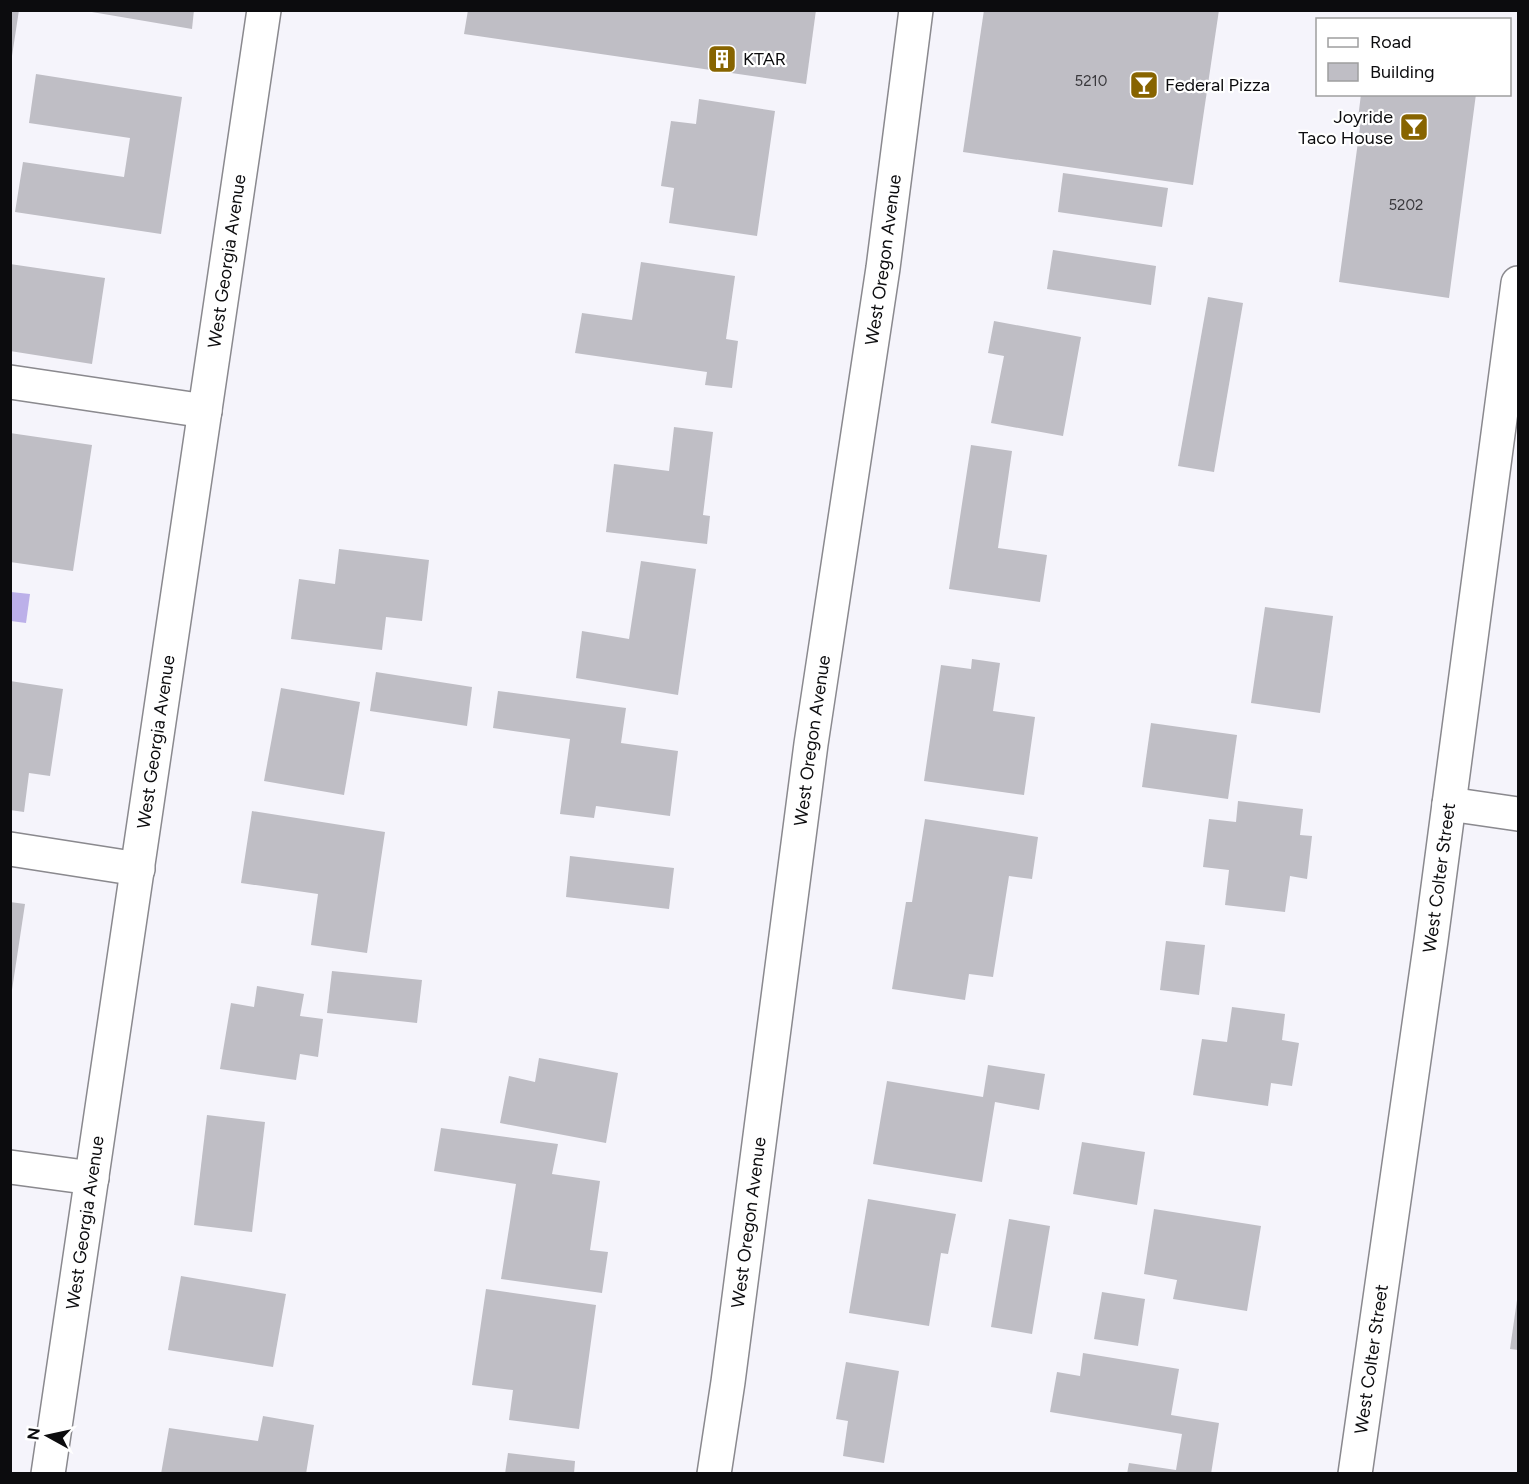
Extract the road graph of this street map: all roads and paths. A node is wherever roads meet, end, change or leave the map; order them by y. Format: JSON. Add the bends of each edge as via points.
{"nodes":[{"id":1,"x":264,"y":10,"type":"edge"},
{"id":2,"x":916,"y":10,"type":"edge"},
{"id":3,"x":1518,"y":283,"type":"edge"},
{"id":4,"x":1515,"y":332,"type":"edge"},
{"id":5,"x":10,"y":382,"type":"edge"},
{"id":6,"x":205,"y":411,"type":"junction"},
{"id":7,"x":1449,"y":804,"type":"junction"},
{"id":8,"x":1518,"y":814,"type":"edge"},
{"id":9,"x":10,"y":849,"type":"edge"},
{"id":10,"x":138,"y":869,"type":"junction"},
{"id":11,"x":12,"y":1175,"type":"edge"},
{"id":12,"x":92,"y":1178,"type":"junction"},
{"id":13,"x":48,"y":1473,"type":"edge"},
{"id":14,"x":714,"y":1473,"type":"edge"},
{"id":15,"x":1355,"y":1473,"type":"edge"}],
"edges":[{"from":1,"to":6,"type":"street","name":"West Georgia Avenue"},
{"from":2,"to":14,"type":"street","name":"West Oregon Avenue","via":[[883,268],[811,744]]},
{"from":3,"to":4,"type":"street","name":"West Colter Street"},
{"from":4,"to":7,"type":"street","name":"West Colter Street"},
{"from":5,"to":6,"type":"street"},
{"from":6,"to":10,"type":"street","name":"West Georgia Avenue"},
{"from":7,"to":8,"type":"street"},
{"from":7,"to":15,"type":"street","name":"West Colter Street"},
{"from":9,"to":10,"type":"street"},
{"from":10,"to":12,"type":"street","name":"West Georgia Avenue"},
{"from":11,"to":12,"type":"street"},
{"from":12,"to":13,"type":"street","name":"West Georgia Avenue"}]}
